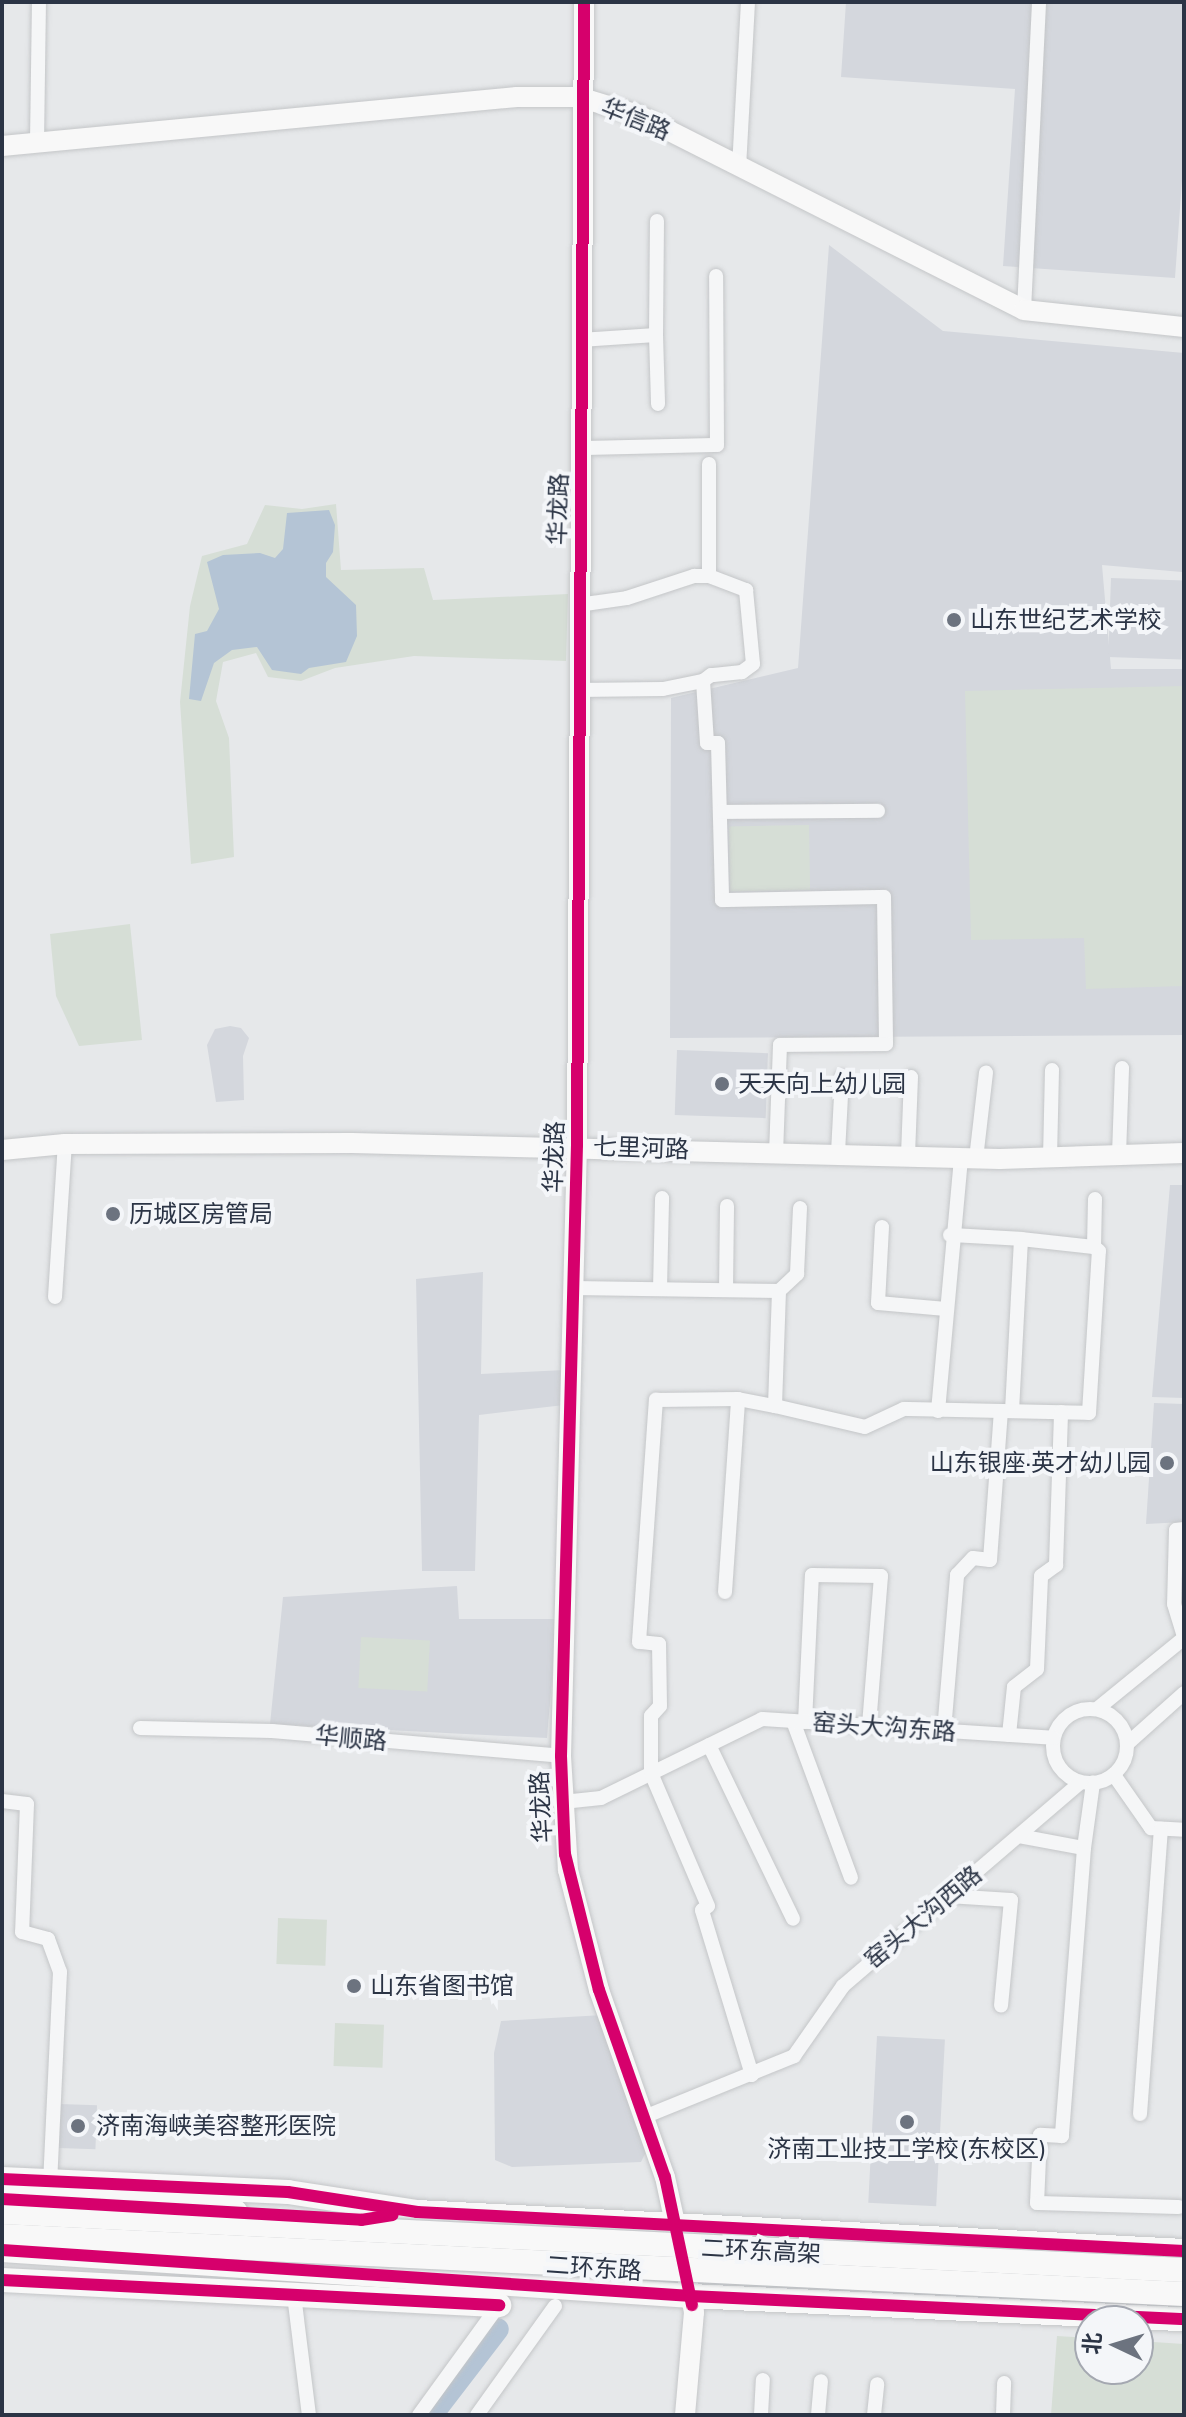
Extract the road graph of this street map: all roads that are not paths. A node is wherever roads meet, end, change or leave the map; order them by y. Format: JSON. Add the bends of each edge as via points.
{"nodes":[{"id":1,"x":39,"y":2,"type":"edge"},
{"id":2,"x":584,"y":2,"type":"edge"},
{"id":3,"x":748,"y":2,"type":"edge"},
{"id":4,"x":1039,"y":2,"type":"edge"},
{"id":5,"x":579,"y":97,"type":"junction"},
{"id":6,"x":37,"y":143,"type":"junction"},
{"id":7,"x":2,"y":146,"type":"edge"},
{"id":8,"x":739,"y":168,"type":"junction"},
{"id":9,"x":657,"y":221,"type":"dead end"},
{"id":10,"x":716,"y":276,"type":"dead end"},
{"id":11,"x":1024,"y":310,"type":"junction"},
{"id":12,"x":1184,"y":327,"type":"edge"},
{"id":13,"x":656,"y":335,"type":"junction"},
{"id":14,"x":580,"y":340,"type":"junction"},
{"id":15,"x":658,"y":404,"type":"dead end"},
{"id":16,"x":582,"y":448,"type":"junction"},
{"id":17,"x":709,"y":464,"type":"dead end"},
{"id":18,"x":709,"y":576,"type":"junction"},
{"id":19,"x":578,"y":605,"type":"junction"},
{"id":20,"x":703,"y":681,"type":"junction"},
{"id":21,"x":578,"y":690,"type":"junction"},
{"id":22,"x":878,"y":811,"type":"dead end"},
{"id":23,"x":720,"y":812,"type":"junction"},
{"id":24,"x":1122,"y":1068,"type":"dead end"},
{"id":25,"x":1052,"y":1070,"type":"dead end"},
{"id":26,"x":986,"y":1073,"type":"dead end"},
{"id":27,"x":842,"y":1077,"type":"dead end"},
{"id":28,"x":911,"y":1077,"type":"dead end"},
{"id":29,"x":65,"y":1144,"type":"junction"},
{"id":30,"x":577,"y":1145,"type":"junction"},
{"id":31,"x":2,"y":1150,"type":"edge"},
{"id":32,"x":776,"y":1152,"type":"junction"},
{"id":33,"x":838,"y":1153,"type":"junction"},
{"id":34,"x":1184,"y":1153,"type":"edge"},
{"id":35,"x":908,"y":1155,"type":"junction"},
{"id":36,"x":1119,"y":1155,"type":"junction"},
{"id":37,"x":969,"y":1158,"type":"junction"},
{"id":38,"x":1050,"y":1158,"type":"junction"},
{"id":39,"x":662,"y":1198,"type":"dead end"},
{"id":40,"x":1095,"y":1199,"type":"dead end"},
{"id":41,"x":727,"y":1206,"type":"dead end"},
{"id":42,"x":800,"y":1208,"type":"dead end"},
{"id":43,"x":882,"y":1227,"type":"dead end"},
{"id":44,"x":950,"y":1235,"type":"junction"},
{"id":45,"x":1021,"y":1239,"type":"junction"},
{"id":46,"x":1094,"y":1247,"type":"junction"},
{"id":47,"x":573,"y":1288,"type":"junction"},
{"id":48,"x":660,"y":1289,"type":"junction"},
{"id":49,"x":726,"y":1290,"type":"junction"},
{"id":50,"x":779,"y":1291,"type":"junction"},
{"id":51,"x":55,"y":1297,"type":"dead end"},
{"id":52,"x":946,"y":1309,"type":"junction"},
{"id":53,"x":738,"y":1399,"type":"junction"},
{"id":54,"x":775,"y":1406,"type":"junction"},
{"id":55,"x":938,"y":1411,"type":"junction"},
{"id":56,"x":1006,"y":1411,"type":"junction"},
{"id":57,"x":1061,"y":1412,"type":"junction"},
{"id":58,"x":1184,"y":1529,"type":"edge"},
{"id":59,"x":725,"y":1592,"type":"dead end"},
{"id":60,"x":1184,"y":1637,"type":"edge"},
{"id":61,"x":1184,"y":1693,"type":"edge"},
{"id":62,"x":1097,"y":1709,"type":"junction"},
{"id":63,"x":799,"y":1721,"type":"junction"},
{"id":64,"x":869,"y":1726,"type":"junction"},
{"id":65,"x":140,"y":1728,"type":"dead end"},
{"id":66,"x":944,"y":1731,"type":"junction"},
{"id":67,"x":1009,"y":1735,"type":"junction"},
{"id":68,"x":1053,"y":1738,"type":"junction"},
{"id":69,"x":1127,"y":1744,"type":"junction"},
{"id":70,"x":709,"y":1745,"type":"junction"},
{"id":71,"x":561,"y":1756,"type":"junction"},
{"id":72,"x":651,"y":1773,"type":"junction"},
{"id":73,"x":1114,"y":1775,"type":"junction"},
{"id":74,"x":1087,"y":1783,"type":"junction"},
{"id":75,"x":2,"y":1801,"type":"edge"},
{"id":76,"x":563,"y":1802,"type":"junction"},
{"id":77,"x":1161,"y":1829,"type":"junction"},
{"id":78,"x":1184,"y":1830,"type":"edge"},
{"id":79,"x":1019,"y":1836,"type":"junction"},
{"id":80,"x":1084,"y":1848,"type":"junction"},
{"id":81,"x":851,"y":1878,"type":"dead end"},
{"id":82,"x":948,"y":1896,"type":"junction"},
{"id":83,"x":793,"y":1919,"type":"dead end"},
{"id":84,"x":1001,"y":2006,"type":"dead end"},
{"id":85,"x":752,"y":2075,"type":"junction"},
{"id":86,"x":1140,"y":2114,"type":"dead end"},
{"id":87,"x":644,"y":2117,"type":"junction"},
{"id":88,"x":2,"y":2179,"type":"edge"},
{"id":89,"x":50,"y":2182,"type":"junction"},
{"id":90,"x":2,"y":2189,"type":"edge"},
{"id":91,"x":2,"y":2199,"type":"edge"},
{"id":92,"x":1179,"y":2207,"type":"dead end"},
{"id":93,"x":2,"y":2212,"type":"edge"},
{"id":94,"x":417,"y":2212,"type":"junction"},
{"id":95,"x":675,"y":2225,"type":"junction"},
{"id":96,"x":2,"y":2236,"type":"edge"},
{"id":97,"x":2,"y":2250,"type":"edge"},
{"id":98,"x":1184,"y":2251,"type":"edge"},
{"id":99,"x":2,"y":2261,"type":"edge"},
{"id":100,"x":1184,"y":2270,"type":"edge"},
{"id":101,"x":399,"y":2277,"type":"junction"},
{"id":102,"x":2,"y":2280,"type":"edge"},
{"id":103,"x":1184,"y":2294,"type":"edge"},
{"id":104,"x":294,"y":2295,"type":"junction"},
{"id":105,"x":500,"y":2295,"type":"junction"},
{"id":106,"x":558,"y":2296,"type":"junction"},
{"id":107,"x":692,"y":2300,"type":"junction"},
{"id":108,"x":1184,"y":2319,"type":"edge"},
{"id":109,"x":763,"y":2380,"type":"dead end"},
{"id":110,"x":821,"y":2381,"type":"dead end"},
{"id":111,"x":1004,"y":2383,"type":"dead end"},
{"id":112,"x":877,"y":2384,"type":"dead end"},
{"id":113,"x":309,"y":2415,"type":"edge"},
{"id":114,"x":419,"y":2415,"type":"edge"},
{"id":115,"x":477,"y":2415,"type":"edge"},
{"id":116,"x":683,"y":2415,"type":"edge"},
{"id":117,"x":761,"y":2415,"type":"edge"},
{"id":118,"x":818,"y":2415,"type":"edge"},
{"id":119,"x":874,"y":2415,"type":"edge"},
{"id":120,"x":1003,"y":2415,"type":"edge"}],
"edges":[{"from":1,"to":6,"type":"street"},
{"from":2,"to":5,"type":"main road","name":"华龙路"},
{"from":3,"to":8,"type":"street"},
{"from":4,"to":11,"type":"street"},
{"from":5,"to":6,"type":"main road","name":"华信路","via":[[517,97]]},
{"from":5,"to":8,"type":"main road","name":"华信路","via":[[638,115]]},
{"from":5,"to":14,"type":"main road","name":"华龙路"},
{"from":6,"to":7,"type":"main road","name":"华信路"},
{"from":8,"to":11,"type":"main road","name":"华信路"},
{"from":9,"to":13,"type":"street"},
{"from":10,"to":16,"type":"street","via":[[717,445]]},
{"from":11,"to":12,"type":"main road","name":"华信路"},
{"from":13,"to":14,"type":"street"},
{"from":13,"to":15,"type":"street"},
{"from":14,"to":16,"type":"main road","name":"华龙路"},
{"from":16,"to":19,"type":"main road","name":"华龙路"},
{"from":17,"to":18,"type":"street"},
{"from":18,"to":19,"type":"street"},
{"from":18,"to":20,"type":"street","via":[[746,590],[753,664],[742,672],[711,675]]},
{"from":19,"to":21,"type":"main road","name":"华龙路"},
{"from":20,"to":21,"type":"street","via":[[663,689]]},
{"from":20,"to":23,"type":"street","via":[[707,743],[718,743]]},
{"from":21,"to":30,"type":"main road","name":"华龙路"},
{"from":22,"to":23,"type":"street"},
{"from":23,"to":32,"type":"street","via":[[722,900],[884,897],[886,1044],[780,1045]]},
{"from":24,"to":36,"type":"street"},
{"from":25,"to":38,"type":"street"},
{"from":26,"to":37,"type":"street"},
{"from":27,"to":33,"type":"street"},
{"from":28,"to":35,"type":"street"},
{"from":29,"to":30,"type":"main road","name":"七里河路"},
{"from":29,"to":31,"type":"main road","name":"七里河路"},
{"from":29,"to":51,"type":"street"},
{"from":30,"to":32,"type":"main road","name":"七里河路"},
{"from":30,"to":47,"type":"main road","name":"华龙路"},
{"from":32,"to":33,"type":"main road","name":"七里河路"},
{"from":33,"to":35,"type":"main road","name":"七里河路"},
{"from":34,"to":36,"type":"main road","name":"七里河路"},
{"from":35,"to":37,"type":"main road","name":"七里河路"},
{"from":36,"to":38,"type":"main road","name":"七里河路"},
{"from":37,"to":38,"type":"main road","name":"七里河路"},
{"from":37,"to":44,"type":"street"},
{"from":39,"to":48,"type":"street"},
{"from":40,"to":46,"type":"street"},
{"from":41,"to":49,"type":"street"},
{"from":42,"to":50,"type":"street","via":[[797,1274]]},
{"from":43,"to":52,"type":"street","via":[[878,1303]]},
{"from":44,"to":45,"type":"street"},
{"from":44,"to":52,"type":"street"},
{"from":45,"to":46,"type":"street"},
{"from":45,"to":56,"type":"street"},
{"from":46,"to":57,"type":"street","via":[[1099,1251],[1089,1413]]},
{"from":47,"to":48,"type":"street"},
{"from":47,"to":71,"type":"main road","name":"华龙路"},
{"from":48,"to":49,"type":"street"},
{"from":49,"to":50,"type":"street"},
{"from":50,"to":54,"type":"street"},
{"from":52,"to":55,"type":"street"},
{"from":53,"to":54,"type":"street"},
{"from":53,"to":59,"type":"street"},
{"from":53,"to":72,"type":"street","via":[[656,1400],[639,1642],[659,1644],[660,1706],[651,1716]]},
{"from":54,"to":55,"type":"street","via":[[865,1427],[904,1409]]},
{"from":55,"to":56,"type":"street"},
{"from":56,"to":57,"type":"street"},
{"from":56,"to":66,"type":"street","via":[[990,1560],[973,1558],[957,1575]]},
{"from":57,"to":67,"type":"street","via":[[1056,1565],[1041,1576],[1037,1669],[1014,1687]]},
{"from":58,"to":60,"type":"street","via":[[1176,1530],[1174,1604]]},
{"from":60,"to":62,"type":"street"},
{"from":61,"to":69,"type":"street"},
{"from":62,"to":68,"type":"street","via":[[1075,1712]]},
{"from":62,"to":69,"type":"street","via":[[1118,1721]]},
{"from":63,"to":64,"type":"street","name":"窑头大沟东路"},
{"from":63,"to":64,"type":"street","via":[[812,1575],[881,1576]]},
{"from":63,"to":70,"type":"street","name":"窑头大沟东路","via":[[762,1719]]},
{"from":63,"to":81,"type":"street"},
{"from":64,"to":66,"type":"street","name":"窑头大沟东路"},
{"from":65,"to":71,"type":"street","name":"华顺路","via":[[272,1731]]},
{"from":66,"to":67,"type":"street","name":"窑头大沟东路"},
{"from":67,"to":68,"type":"street","name":"窑头大沟东路"},
{"from":68,"to":74,"type":"street","via":[[1056,1761]]},
{"from":69,"to":73,"type":"street"},
{"from":70,"to":72,"type":"street","name":"窑头大沟东路"},
{"from":70,"to":83,"type":"street"},
{"from":71,"to":76,"type":"main road","name":"华龙路"},
{"from":72,"to":76,"type":"street","name":"窑头大沟东路","via":[[601,1798]]},
{"from":72,"to":85,"type":"street","via":[[708,1906],[702,1910]]},
{"from":73,"to":74,"type":"street","name":"窑头大沟西路"},
{"from":73,"to":77,"type":"street","via":[[1151,1828]]},
{"from":74,"to":79,"type":"street","name":"窑头大沟西路"},
{"from":74,"to":80,"type":"street"},
{"from":75,"to":89,"type":"street","via":[[27,1804],[22,1932],[48,1939],[60,1972]]},
{"from":76,"to":87,"type":"main road","name":"华龙路","via":[[568,1870],[599,1990]]},
{"from":77,"to":78,"type":"street"},
{"from":77,"to":86,"type":"street"},
{"from":79,"to":80,"type":"street"},
{"from":79,"to":82,"type":"street","name":"窑头大沟西路"},
{"from":80,"to":92,"type":"street","via":[[1062,2136],[1040,2135],[1037,2203]]},
{"from":82,"to":84,"type":"street","via":[[1011,1900]]},
{"from":82,"to":85,"type":"street","name":"窑头大沟西路","via":[[843,1986],[794,2056]]},
{"from":85,"to":87,"type":"street","name":"窑头大沟西路"},
{"from":87,"to":95,"type":"main road","name":"华龙路"},
{"from":88,"to":89,"type":"highway","name":"二环东路"},
{"from":89,"to":94,"type":"highway","name":"二环东路","via":[[288,2192]]},
{"from":90,"to":94,"type":"highway"},
{"from":91,"to":94,"type":"highway","name":"二环东路","via":[[361,2220]]},
{"from":93,"to":100,"type":"highway","name":"二环东高架","bridge":true},
{"from":94,"to":95,"type":"highway","name":"二环东路"},
{"from":95,"to":98,"type":"highway","name":"二环东路"},
{"from":95,"to":107,"type":"main road","name":"华龙路"},
{"from":96,"to":103,"type":"highway","name":"二环东高架","bridge":true},
{"from":97,"to":101,"type":"highway","name":"二环东路"},
{"from":99,"to":101,"type":"highway","via":[[320,2279]]},
{"from":101,"to":105,"type":"highway","name":"二环东路"},
{"from":102,"to":104,"type":"highway","name":"二环东路"},
{"from":104,"to":105,"type":"highway","name":"二环东路"},
{"from":104,"to":113,"type":"street"},
{"from":105,"to":106,"type":"highway","name":"二环东路"},
{"from":105,"to":114,"type":"street"},
{"from":106,"to":107,"type":"highway","name":"二环东路"},
{"from":106,"to":115,"type":"street"},
{"from":107,"to":108,"type":"highway","name":"二环东路"},
{"from":107,"to":116,"type":"main road","name":"华龙路"},
{"from":109,"to":117,"type":"street"},
{"from":110,"to":118,"type":"street"},
{"from":111,"to":120,"type":"street"},
{"from":112,"to":119,"type":"street"}]}
